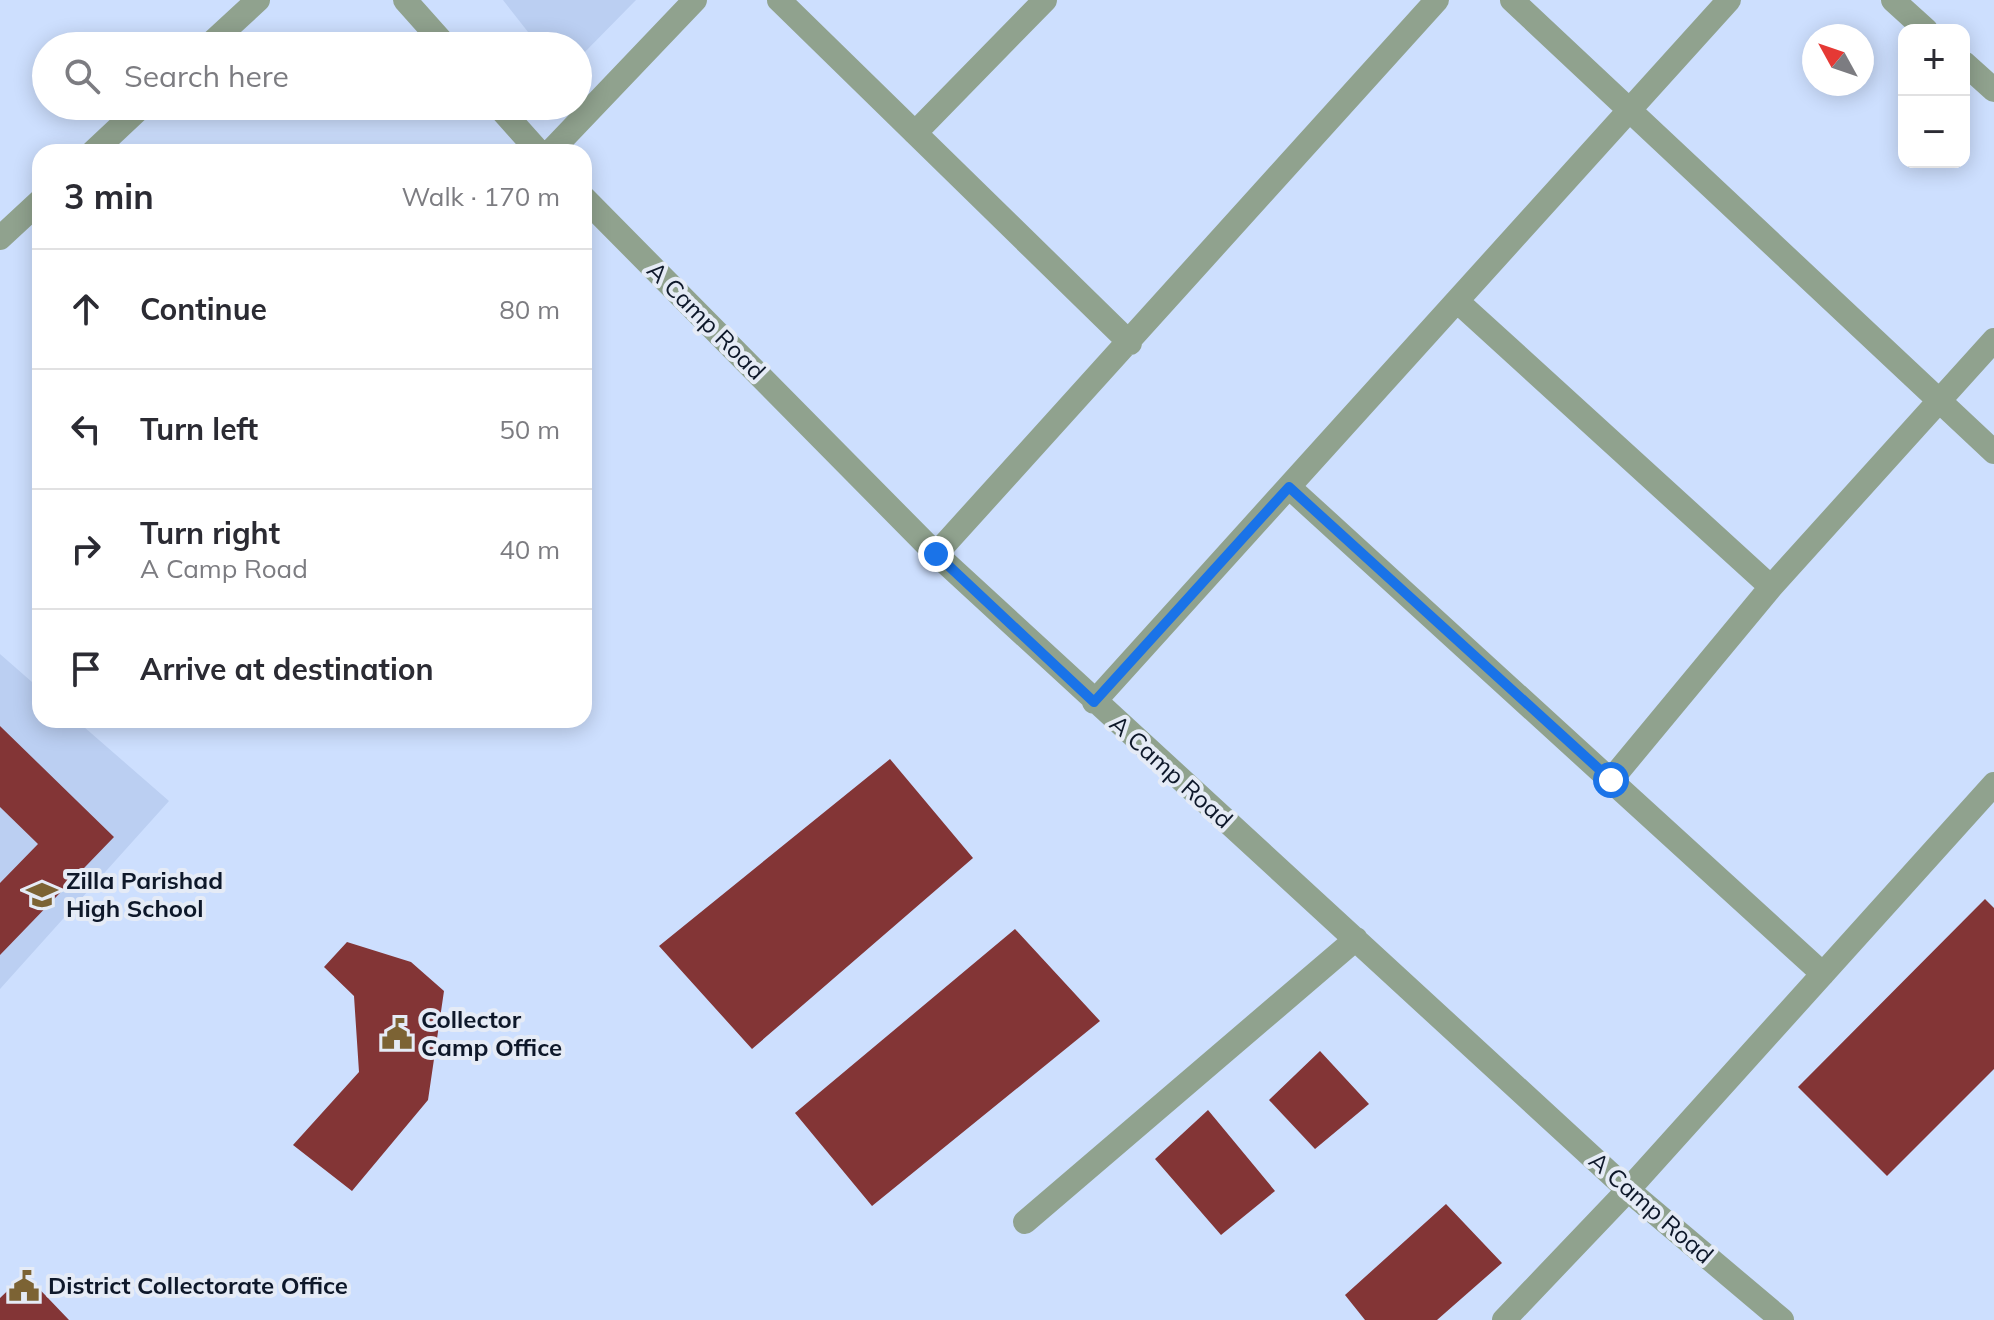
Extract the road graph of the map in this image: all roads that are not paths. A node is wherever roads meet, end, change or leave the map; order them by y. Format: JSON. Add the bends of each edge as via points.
{"nodes":[{"id":1,"x":258,"y":0,"type":"edge"},
{"id":2,"x":405,"y":0,"type":"edge"},
{"id":3,"x":695,"y":0,"type":"edge"},
{"id":4,"x":779,"y":0,"type":"edge"},
{"id":5,"x":1045,"y":0,"type":"edge"},
{"id":6,"x":1437,"y":0,"type":"edge"},
{"id":7,"x":1512,"y":0,"type":"edge"},
{"id":8,"x":1729,"y":0,"type":"edge"},
{"id":9,"x":1893,"y":0,"type":"edge"},
{"id":10,"x":1919,"y":24,"type":"edge"},
{"id":11,"x":223,"y":32,"type":"edge"},
{"id":12,"x":434,"y":32,"type":"edge"},
{"id":13,"x":1970,"y":68,"type":"edge"},
{"id":14,"x":1994,"y":90,"type":"edge"},
{"id":15,"x":592,"y":108,"type":"edge"},
{"id":16,"x":1630,"y":110,"type":"junction"},
{"id":17,"x":127,"y":120,"type":"edge"},
{"id":18,"x":510,"y":120,"type":"edge"},
{"id":19,"x":581,"y":120,"type":"edge"},
{"id":20,"x":915,"y":133,"type":"junction"},
{"id":21,"x":102,"y":144,"type":"edge"},
{"id":22,"x":532,"y":144,"type":"edge"},
{"id":23,"x":558,"y":144,"type":"edge"},
{"id":24,"x":592,"y":206,"type":"edge"},
{"id":25,"x":32,"y":208,"type":"edge"},
{"id":26,"x":0,"y":238,"type":"edge"},
{"id":27,"x":1457,"y":301,"type":"junction"},
{"id":28,"x":1994,"y":340,"type":"edge"},
{"id":29,"x":1130,"y":343,"type":"junction"},
{"id":30,"x":1939,"y":401,"type":"junction"},
{"id":31,"x":1994,"y":452,"type":"edge"},
{"id":32,"x":1289,"y":487,"type":"junction"},
{"id":33,"x":936,"y":554,"type":"junction"},
{"id":34,"x":1771,"y":587,"type":"junction"},
{"id":35,"x":1094,"y":702,"type":"junction"},
{"id":36,"x":1611,"y":780,"type":"junction"},
{"id":37,"x":1994,"y":784,"type":"edge"},
{"id":38,"x":1356,"y":939,"type":"junction"},
{"id":39,"x":1823,"y":974,"type":"junction"},
{"id":40,"x":1628,"y":1190,"type":"junction"},
{"id":41,"x":1025,"y":1222,"type":"dead end"},
{"id":42,"x":1504,"y":1320,"type":"edge"},
{"id":43,"x":1782,"y":1320,"type":"edge"}],
"edges":[{"from":1,"to":11,"type":"street"},
{"from":2,"to":12,"type":"street"},
{"from":3,"to":15,"type":"street"},
{"from":4,"to":20,"type":"street"},
{"from":5,"to":20,"type":"street"},
{"from":6,"to":29,"type":"street"},
{"from":7,"to":16,"type":"street"},
{"from":8,"to":16,"type":"street"},
{"from":9,"to":10,"type":"street"},
{"from":13,"to":14,"type":"street"},
{"from":16,"to":27,"type":"street"},
{"from":16,"to":30,"type":"street"},
{"from":17,"to":21,"type":"street"},
{"from":18,"to":22,"type":"street"},
{"from":19,"to":23,"type":"street"},
{"from":20,"to":29,"type":"street"},
{"from":24,"to":33,"type":"street","name":"A Camp Road"},
{"from":25,"to":26,"type":"street"},
{"from":27,"to":32,"type":"street"},
{"from":27,"to":34,"type":"street"},
{"from":28,"to":30,"type":"street"},
{"from":29,"to":33,"type":"street"},
{"from":30,"to":31,"type":"street"},
{"from":30,"to":34,"type":"street"},
{"from":32,"to":35,"type":"street"},
{"from":32,"to":36,"type":"street"},
{"from":33,"to":35,"type":"street","name":"A Camp Road"},
{"from":34,"to":36,"type":"street"},
{"from":35,"to":38,"type":"street","name":"A Camp Road"},
{"from":36,"to":39,"type":"street"},
{"from":37,"to":39,"type":"street"},
{"from":38,"to":40,"type":"street","name":"A Camp Road"},
{"from":38,"to":41,"type":"street"},
{"from":39,"to":40,"type":"street"},
{"from":40,"to":42,"type":"street"},
{"from":40,"to":43,"type":"street","name":"A Camp Road"}]}
